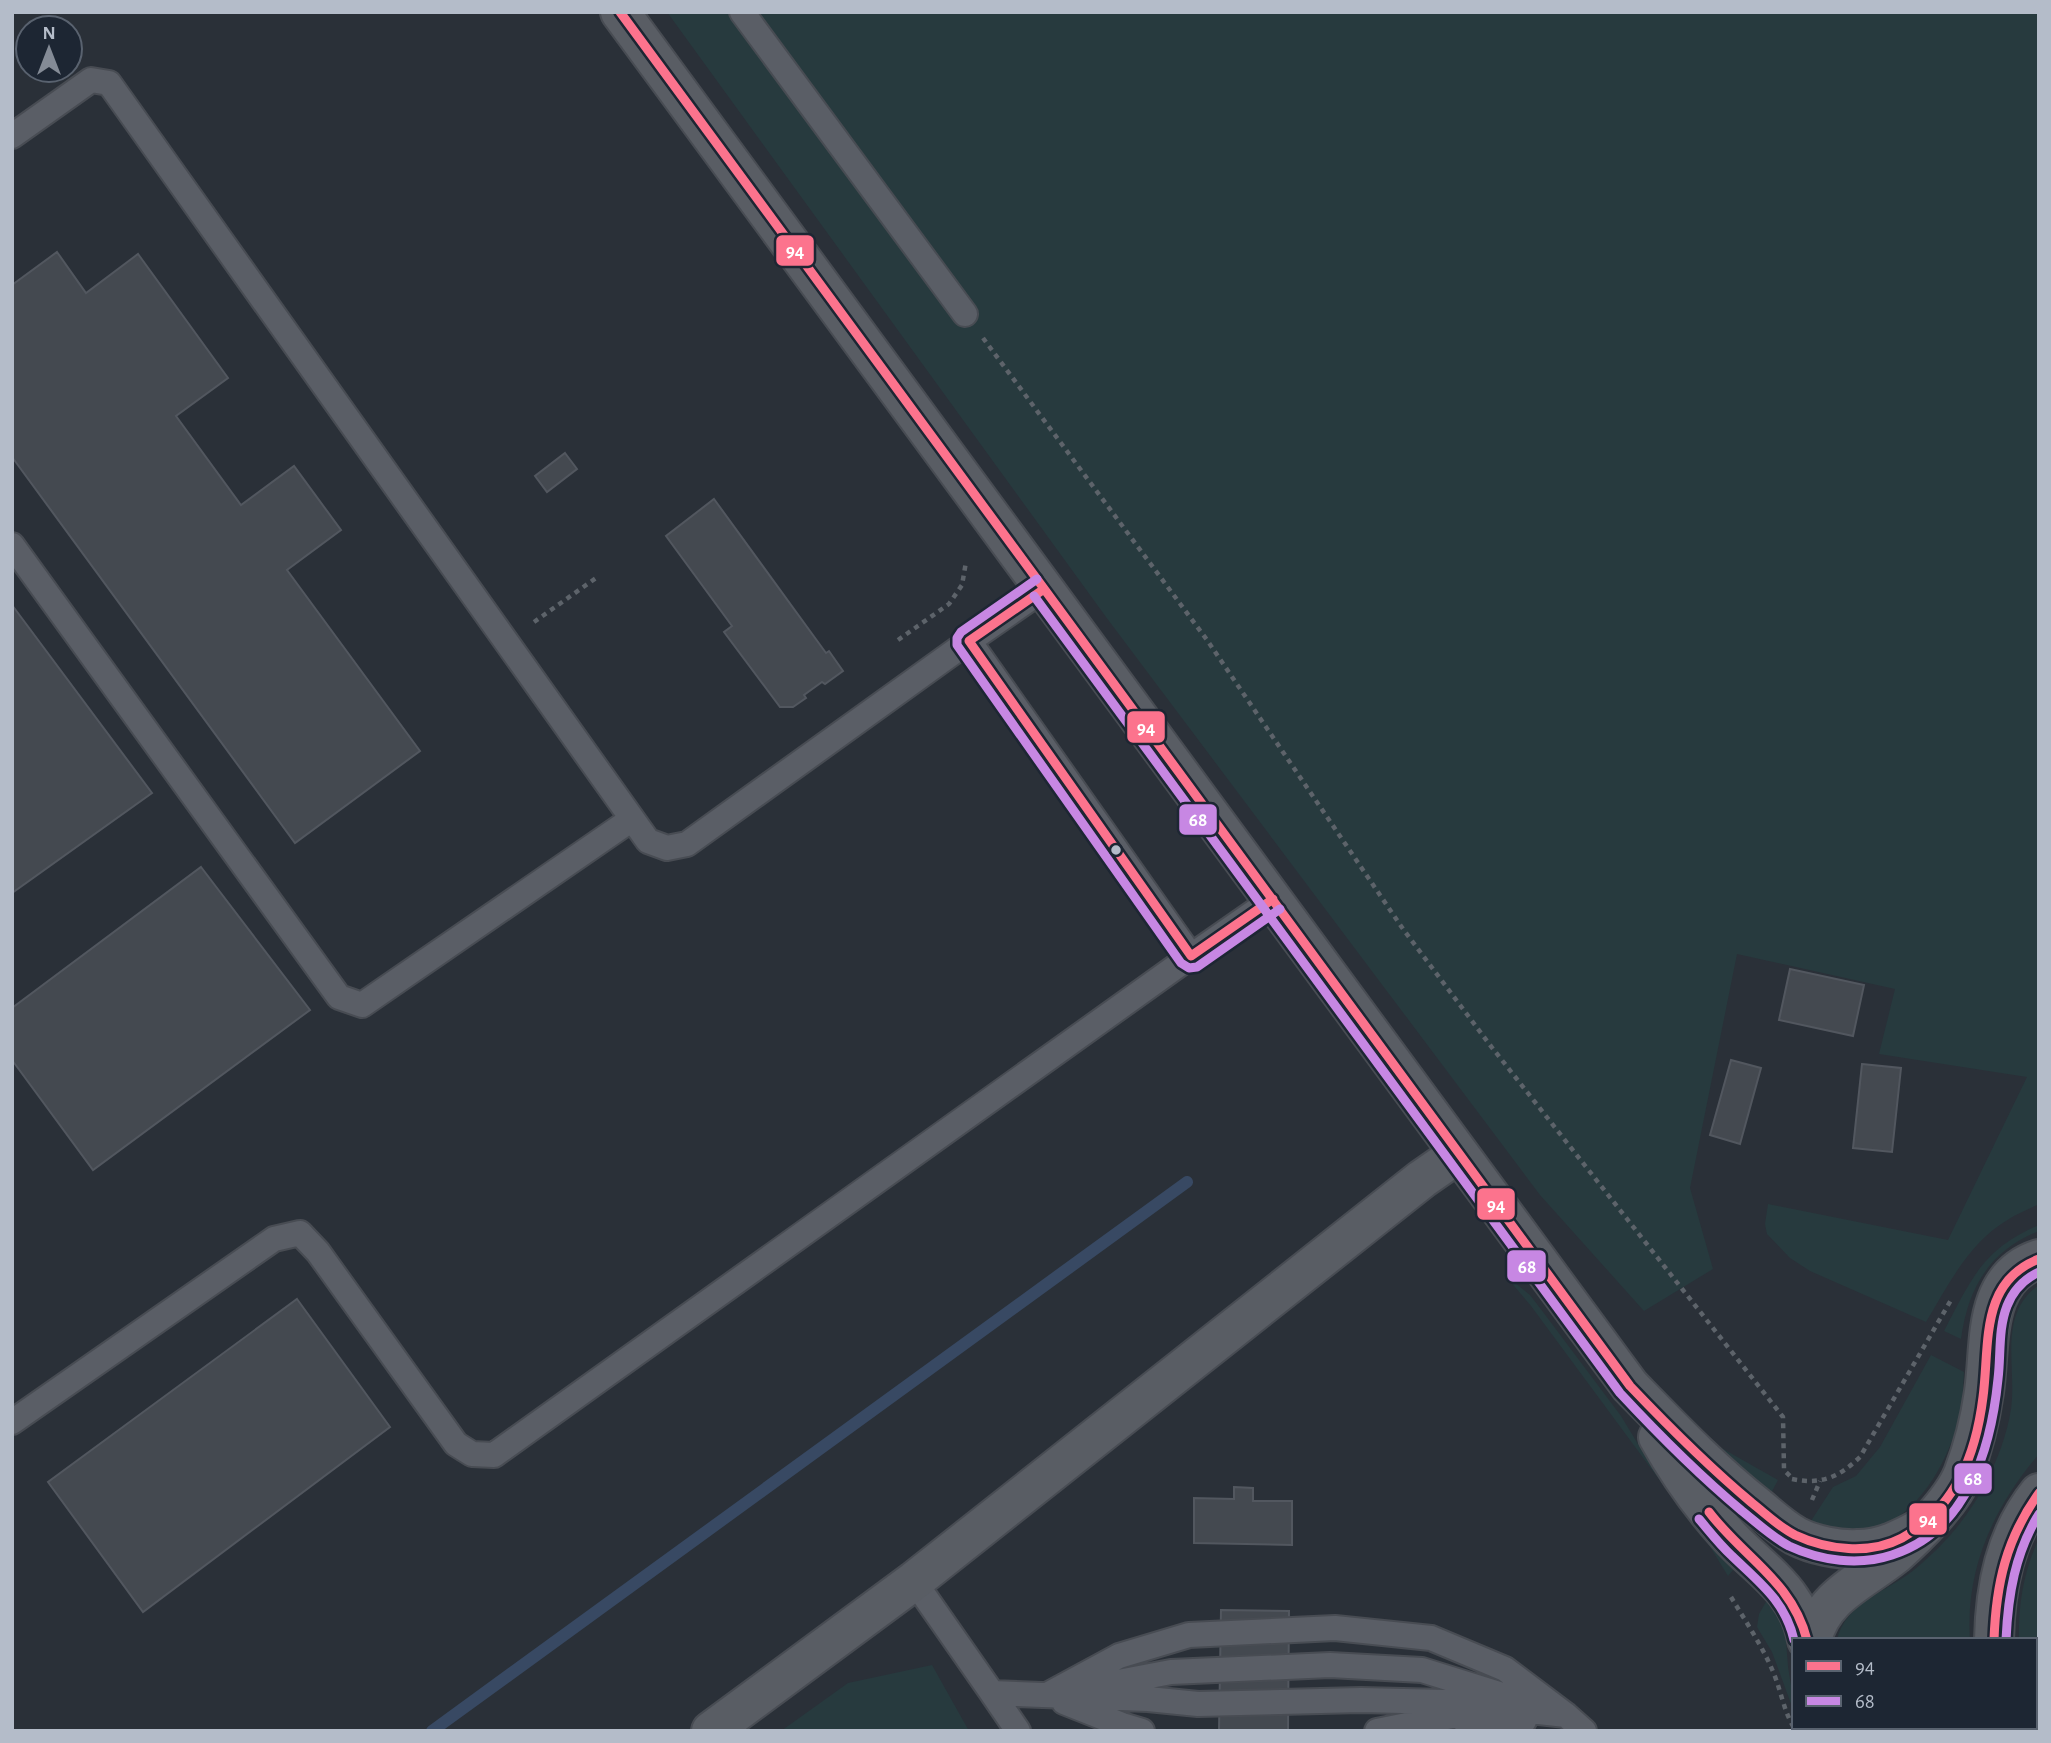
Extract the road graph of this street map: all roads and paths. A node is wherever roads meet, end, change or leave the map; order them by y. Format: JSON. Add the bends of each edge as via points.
{"nodes":[{"id":1,"x":620,"y":12,"type":"edge"},
{"id":2,"x":742,"y":12,"type":"edge"},
{"id":3,"x":12,"y":136,"type":"edge"},
{"id":4,"x":965,"y":314,"type":"joint"},
{"id":5,"x":12,"y":545,"type":"edge"},
{"id":6,"x":966,"y":562,"type":"dead end"},
{"id":7,"x":596,"y":578,"type":"dead end"},
{"id":8,"x":1044,"y":589,"type":"junction"},
{"id":9,"x":898,"y":640,"type":"dead end"},
{"id":10,"x":969,"y":641,"type":"junction"},
{"id":11,"x":506,"y":642,"type":"junction"},
{"id":12,"x":632,"y":819,"type":"junction"},
{"id":13,"x":1273,"y":899,"type":"junction"},
{"id":14,"x":1191,"y":956,"type":"junction"},
{"id":15,"x":1458,"y":1154,"type":"junction"},
{"id":16,"x":2039,"y":1259,"type":"edge"},
{"id":17,"x":1954,"y":1295,"type":"dead end"},
{"id":18,"x":1630,"y":1386,"type":"junction"},
{"id":19,"x":12,"y":1422,"type":"edge"},
{"id":20,"x":2039,"y":1493,"type":"edge"},
{"id":21,"x":1923,"y":1527,"type":"junction"},
{"id":22,"x":914,"y":1581,"type":"junction"},
{"id":23,"x":1742,"y":1615,"type":"dead end"},
{"id":24,"x":1809,"y":1638,"type":"edge"},
{"id":25,"x":1811,"y":1638,"type":"edge"},
{"id":26,"x":1994,"y":1638,"type":"edge"},
{"id":27,"x":992,"y":1693,"type":"junction"},
{"id":28,"x":1047,"y":1695,"type":"junction"},
{"id":29,"x":1575,"y":1723,"type":"edge"},
{"id":30,"x":1792,"y":1724,"type":"edge"},
{"id":31,"x":711,"y":1731,"type":"edge"},
{"id":32,"x":1018,"y":1731,"type":"edge"},
{"id":33,"x":1085,"y":1731,"type":"edge"},
{"id":34,"x":1142,"y":1731,"type":"edge"},
{"id":35,"x":1377,"y":1731,"type":"edge"},
{"id":36,"x":1466,"y":1731,"type":"edge"}],
"edges":[{"from":1,"to":8,"type":"street"},
{"from":2,"to":4,"type":"lane"},
{"from":3,"to":11,"type":"lane","via":[[91,80],[109,83]]},
{"from":4,"to":17,"type":"path","via":[[1207,640],[1403,929],[1783,1418],[1784,1470],[1794,1480],[1820,1481],[1844,1471],[1860,1457]]},
{"from":5,"to":12,"type":"lane","via":[[340,997],[362,1005]]},
{"from":6,"to":9,"type":"path","via":[[962,584],[949,604]]},
{"from":7,"to":11,"type":"path"},
{"from":8,"to":10,"type":"lane"},
{"from":8,"to":13,"type":"street"},
{"from":10,"to":12,"type":"lane","via":[[687,844],[667,848],[648,841]]},
{"from":10,"to":14,"type":"lane"},
{"from":11,"to":12,"type":"lane"},
{"from":13,"to":14,"type":"lane"},
{"from":13,"to":15,"type":"street"},
{"from":14,"to":19,"type":"lane","via":[[494,1455],[472,1454],[456,1444],[300,1233],[274,1240]]},
{"from":15,"to":18,"type":"street"},
{"from":15,"to":22,"type":"street"},
{"from":16,"to":21,"type":"street","via":[[2018,1270],[1995,1302],[1978,1425],[1962,1476],[1948,1501]]},
{"from":18,"to":21,"type":"street","via":[[1733,1488],[1797,1536],[1812,1542],[1873,1548]]},
{"from":18,"to":24,"type":"street","via":[[1663,1446],[1707,1510],[1794,1602]]},
{"from":20,"to":26,"type":"street","via":[[2015,1529],[2005,1559]]},
{"from":21,"to":25,"type":"street","via":[[1895,1555],[1836,1598]]},
{"from":22,"to":27,"type":"lane"},
{"from":22,"to":31,"type":"street"},
{"from":23,"to":30,"type":"path","via":[[1771,1668]]},
{"from":27,"to":28,"type":"lane"},
{"from":27,"to":32,"type":"lane"},
{"from":28,"to":29,"type":"lane","via":[[1198,1704],[1445,1702]]},
{"from":28,"to":29,"type":"lane","via":[[1171,1672],[1330,1665],[1422,1670]]},
{"from":28,"to":29,"type":"lane","via":[[1119,1656],[1189,1635],[1335,1628],[1431,1638],[1505,1669]]},
{"from":28,"to":33,"type":"lane"},
{"from":28,"to":34,"type":"lane"},
{"from":29,"to":35,"type":"lane","via":[[1452,1716]]},
{"from":29,"to":36,"type":"lane","via":[[1472,1727]]}]}
